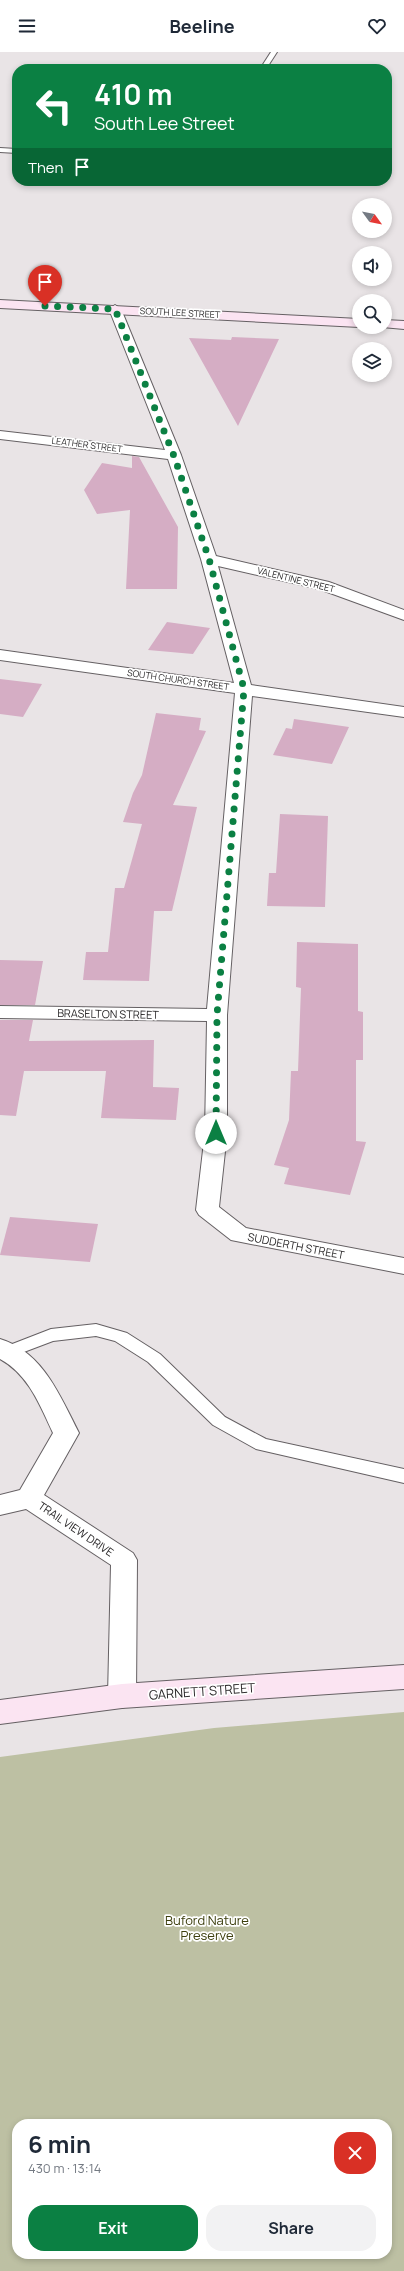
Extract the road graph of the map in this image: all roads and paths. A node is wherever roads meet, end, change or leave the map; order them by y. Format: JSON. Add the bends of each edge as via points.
{"nodes":[{"id":1,"x":274,"y":52,"type":"edge"},
{"id":2,"x":266,"y":64,"type":"edge"},
{"id":3,"x":0,"y":150,"type":"edge"},
{"id":4,"x":12,"y":151,"type":"edge"},
{"id":5,"x":0,"y":304,"type":"edge"},
{"id":6,"x":115,"y":309,"type":"junction"},
{"id":7,"x":352,"y":323,"type":"edge"},
{"id":8,"x":392,"y":324,"type":"edge"},
{"id":9,"x":404,"y":325,"type":"edge"},
{"id":10,"x":0,"y":435,"type":"edge"},
{"id":11,"x":174,"y":456,"type":"junction"},
{"id":12,"x":209,"y":559,"type":"junction"},
{"id":13,"x":404,"y":615,"type":"edge"},
{"id":14,"x":0,"y":655,"type":"edge"},
{"id":15,"x":244,"y":689,"type":"junction"},
{"id":16,"x":404,"y":712,"type":"edge"},
{"id":17,"x":0,"y":1012,"type":"edge"},
{"id":18,"x":217,"y":1015,"type":"junction"},
{"id":19,"x":404,"y":1266,"type":"edge"},
{"id":20,"x":4,"y":1350,"type":"edge"},
{"id":21,"x":404,"y":1476,"type":"edge"},
{"id":22,"x":29,"y":1498,"type":"junction"},
{"id":23,"x":0,"y":1505,"type":"edge"},
{"id":24,"x":404,"y":1677,"type":"edge"},
{"id":25,"x":122,"y":1696,"type":"junction"},
{"id":26,"x":0,"y":1712,"type":"edge"}],
"edges":[{"from":1,"to":2,"type":"lane"},
{"from":3,"to":4,"type":"lane"},
{"from":5,"to":6,"type":"street","name":"SOUTH LEE STREET"},
{"from":6,"to":7,"type":"street","name":"SOUTH LEE STREET"},
{"from":6,"to":11,"type":"street","name":"SUDDERTH STREET"},
{"from":8,"to":9,"type":"street"},
{"from":10,"to":11,"type":"street","name":"LEATHER STREET"},
{"from":11,"to":12,"type":"street","name":"SUDDERTH STREET"},
{"from":12,"to":13,"type":"street","name":"VALENTINE STREET","via":[[324,585]]},
{"from":12,"to":15,"type":"street","name":"SUDDERTH STREET"},
{"from":14,"to":15,"type":"street","name":"SOUTH CHURCH STREET"},
{"from":15,"to":16,"type":"street","name":"SOUTH CHURCH STREET"},
{"from":15,"to":18,"type":"street","name":"SUDDERTH STREET"},
{"from":17,"to":18,"type":"street","name":"BRASELTON STREET"},
{"from":18,"to":19,"type":"street","name":"SUDDERTH STREET","via":[[216,1133],[208,1210],[239,1235]]},
{"from":20,"to":21,"type":"lane","via":[[51,1335],[96,1330],[121,1337],[154,1358],[219,1421],[262,1444]]},
{"from":20,"to":22,"type":"street","name":"TRAIL VIEW DRIVE","via":[[38,1377],[66,1433]]},
{"from":22,"to":23,"type":"street"},
{"from":22,"to":25,"type":"street","name":"TRAIL VIEW DRIVE","via":[[124,1560]]},
{"from":24,"to":25,"type":"street","name":"GARNETT STREET"},
{"from":25,"to":26,"type":"street","name":"GARNETT STREET"}]}
